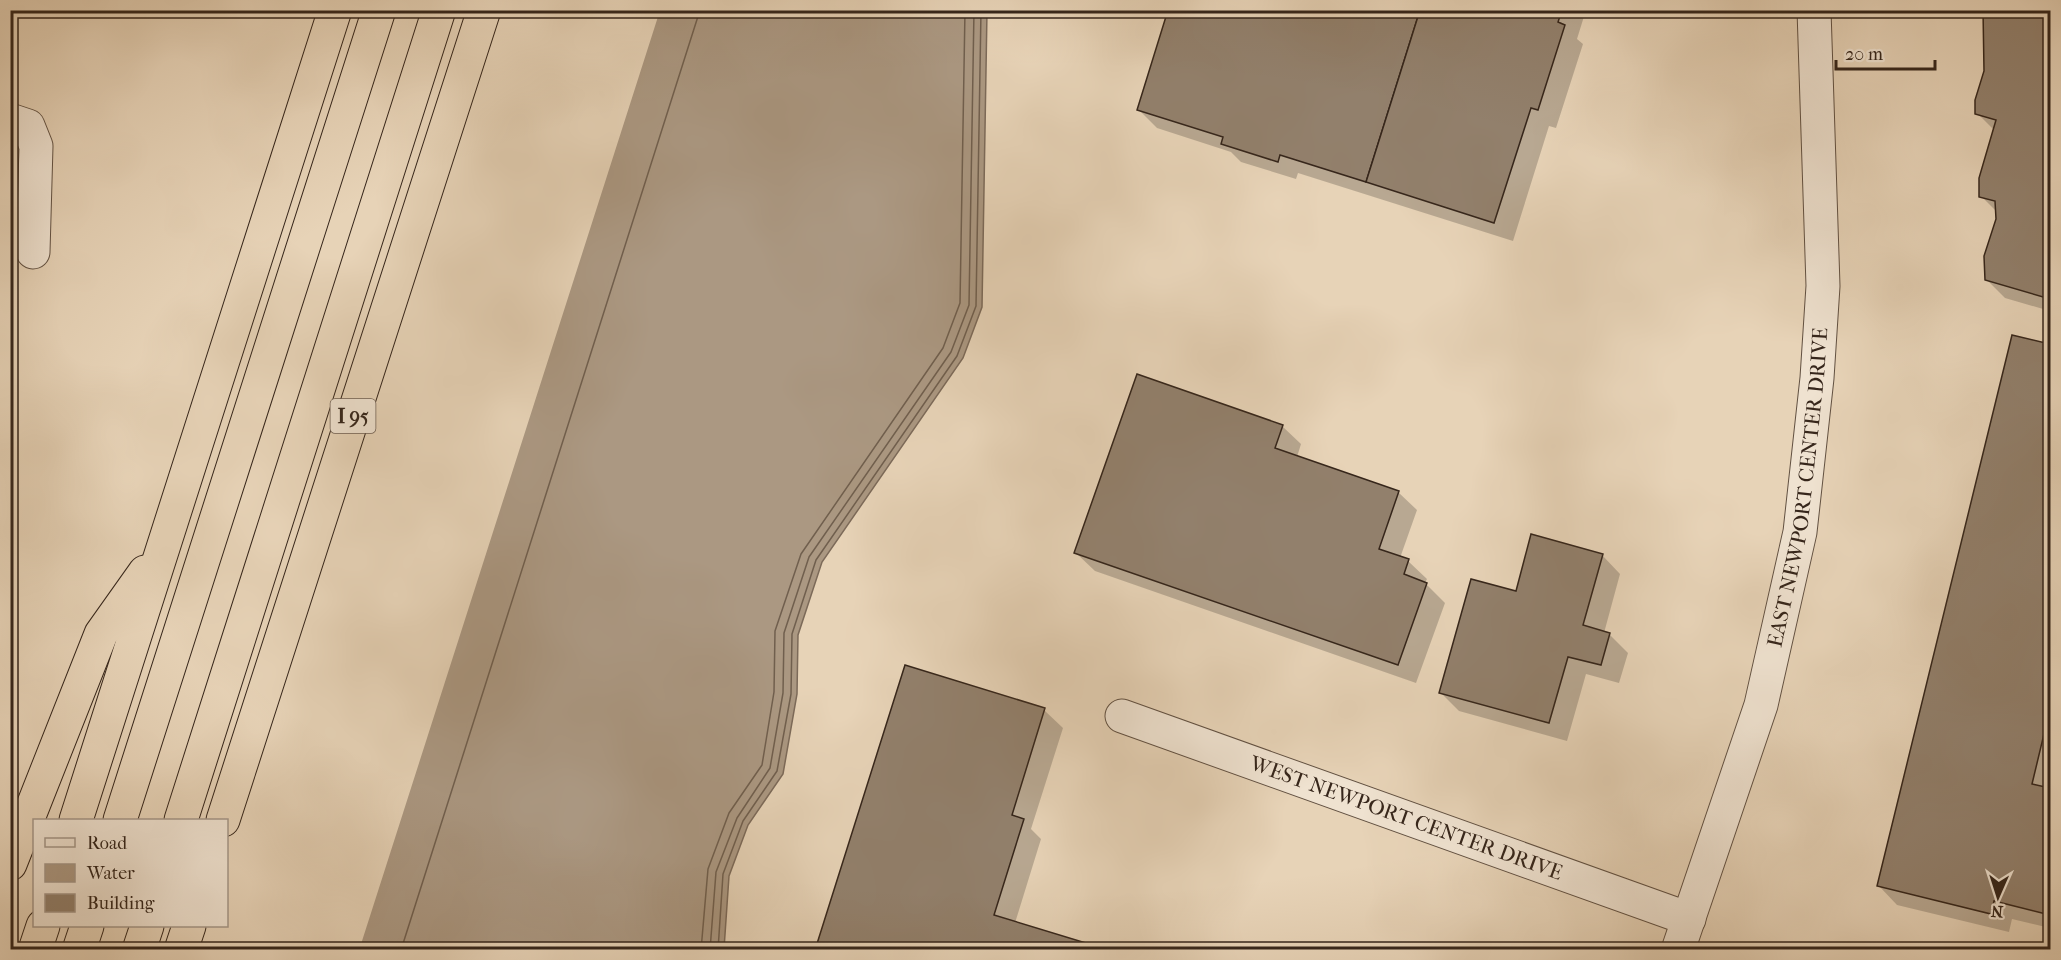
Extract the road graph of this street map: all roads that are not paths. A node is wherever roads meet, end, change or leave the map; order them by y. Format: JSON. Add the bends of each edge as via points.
{"nodes":[{"id":1,"x":335,"y":10,"type":"edge"},
{"id":2,"x":379,"y":10,"type":"edge"},
{"id":3,"x":439,"y":10,"type":"edge"},
{"id":4,"x":484,"y":10,"type":"edge"},
{"id":5,"x":1814,"y":10,"type":"edge"},
{"id":6,"x":10,"y":120,"type":"edge"},
{"id":7,"x":33,"y":252,"type":"dead end"},
{"id":8,"x":164,"y":546,"type":"junction"},
{"id":9,"x":1122,"y":716,"type":"dead end"},
{"id":10,"x":76,"y":819,"type":"edge"},
{"id":11,"x":120,"y":819,"type":"edge"},
{"id":12,"x":181,"y":819,"type":"edge"},
{"id":13,"x":222,"y":819,"type":"edge"},
{"id":14,"x":10,"y":864,"type":"edge"},
{"id":15,"x":43,"y":927,"type":"edge"},
{"id":16,"x":87,"y":927,"type":"edge"},
{"id":17,"x":147,"y":927,"type":"edge"},
{"id":18,"x":189,"y":927,"type":"edge"},
{"id":19,"x":1683,"y":934,"type":"edge"},
{"id":20,"x":35,"y":950,"type":"edge"},
{"id":21,"x":79,"y":950,"type":"edge"},
{"id":22,"x":139,"y":950,"type":"edge"},
{"id":23,"x":181,"y":950,"type":"edge"}],
"edges":[{"from":1,"to":8,"type":"highway"},
{"from":2,"to":11,"type":"highway"},
{"from":3,"to":12,"type":"highway"},
{"from":4,"to":13,"type":"highway","number":"I 95"},
{"from":5,"to":19,"type":"street","name":"EAST NEWPORT CENTER DRIVE","via":[[1823,286],[1800,532],[1761,705]]},
{"from":6,"to":7,"type":"street","via":[[28,126],[36,146]]},
{"from":8,"to":10,"type":"highway"},
{"from":8,"to":14,"type":"highway","via":[[101,634]]},
{"from":9,"to":19,"type":"street","name":"WEST NEWPORT CENTER DRIVE"},
{"from":15,"to":20,"type":"highway"},
{"from":16,"to":21,"type":"highway"},
{"from":17,"to":22,"type":"highway"},
{"from":18,"to":23,"type":"highway"}]}
